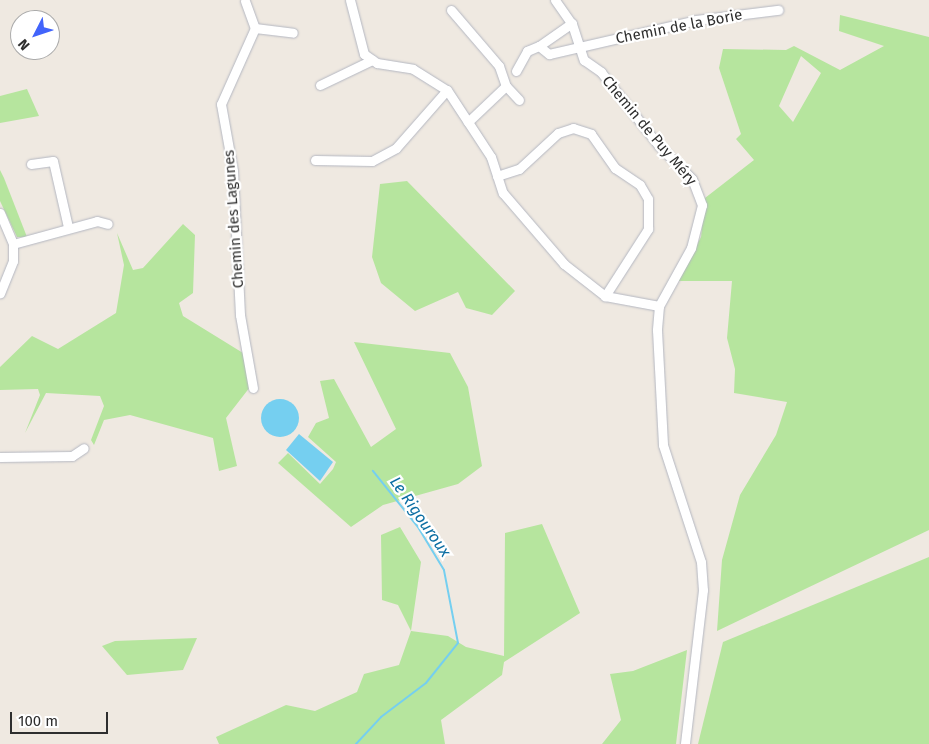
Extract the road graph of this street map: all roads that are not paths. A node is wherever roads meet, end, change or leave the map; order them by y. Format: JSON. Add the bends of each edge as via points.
{"nodes":[{"id":1,"x":243,"y":0,"type":"edge"},
{"id":2,"x":350,"y":0,"type":"edge"},
{"id":3,"x":555,"y":0,"type":"edge"},
{"id":4,"x":451,"y":10,"type":"dead end"},
{"id":5,"x":778,"y":10,"type":"dead end"},
{"id":6,"x":572,"y":23,"type":"junction"},
{"id":7,"x":255,"y":28,"type":"junction"},
{"id":8,"x":293,"y":33,"type":"dead end"},
{"id":9,"x":539,"y":46,"type":"junction"},
{"id":10,"x":580,"y":46,"type":"junction"},
{"id":11,"x":372,"y":60,"type":"junction"},
{"id":12,"x":516,"y":71,"type":"dead end"},
{"id":13,"x":320,"y":84,"type":"dead end"},
{"id":14,"x":506,"y":86,"type":"junction"},
{"id":15,"x":447,"y":90,"type":"junction"},
{"id":16,"x":519,"y":100,"type":"dead end"},
{"id":17,"x":468,"y":122,"type":"junction"},
{"id":18,"x":315,"y":160,"type":"dead end"},
{"id":19,"x":31,"y":164,"type":"dead end"},
{"id":20,"x":497,"y":176,"type":"junction"},
{"id":21,"x":0,"y":213,"type":"edge"},
{"id":22,"x":108,"y":224,"type":"dead end"},
{"id":23,"x":68,"y":227,"type":"junction"},
{"id":24,"x":13,"y":244,"type":"junction"},
{"id":25,"x":1,"y":290,"type":"edge"},
{"id":26,"x":605,"y":296,"type":"junction"},
{"id":27,"x":659,"y":306,"type":"junction"},
{"id":28,"x":253,"y":388,"type":"dead end"},
{"id":29,"x":84,"y":448,"type":"dead end"},
{"id":30,"x":0,"y":458,"type":"edge"},
{"id":31,"x":685,"y":744,"type":"edge"}],
"edges":[{"from":1,"to":7,"type":"street"},
{"from":2,"to":11,"type":"street","via":[[359,45]]},
{"from":3,"to":6,"type":"street","name":"Chemin de Puy Méry"},
{"from":4,"to":14,"type":"street","via":[[499,66]]},
{"from":5,"to":10,"type":"street","name":"Chemin de la Borie","via":[[696,20]]},
{"from":6,"to":9,"type":"street"},
{"from":6,"to":10,"type":"street","name":"Chemin de Puy Méry"},
{"from":7,"to":8,"type":"street"},
{"from":7,"to":28,"type":"street","name":"Chemin des Lagunes","via":[[221,104],[233,171],[240,315]]},
{"from":9,"to":10,"type":"street","name":"Chemin de la Borie","via":[[549,54]]},
{"from":9,"to":12,"type":"street","via":[[527,51]]},
{"from":10,"to":27,"type":"street","name":"Chemin de Puy Méry","via":[[584,60],[601,72],[700,193],[700,224]]},
{"from":11,"to":13,"type":"street"},
{"from":11,"to":15,"type":"street","via":[[413,69]]},
{"from":14,"to":16,"type":"street"},
{"from":14,"to":17,"type":"street"},
{"from":15,"to":17,"type":"street"},
{"from":15,"to":18,"type":"street","via":[[396,148],[372,161]]},
{"from":17,"to":20,"type":"street","via":[[491,157]]},
{"from":19,"to":23,"type":"street","via":[[53,161]]},
{"from":20,"to":26,"type":"street","via":[[503,193],[531,229],[577,276]]},
{"from":20,"to":26,"type":"street","via":[[519,169],[558,133],[573,128],[591,134],[615,168],[640,185],[648,199],[648,229]]},
{"from":21,"to":24,"type":"street"},
{"from":22,"to":23,"type":"street","via":[[97,221]]},
{"from":23,"to":24,"type":"street"},
{"from":24,"to":25,"type":"street"},
{"from":26,"to":27,"type":"street"},
{"from":27,"to":31,"type":"street","name":"Chemin de Puy Méry","via":[[663,445],[697,546],[703,590]]},
{"from":29,"to":30,"type":"street","via":[[72,456]]}]}
